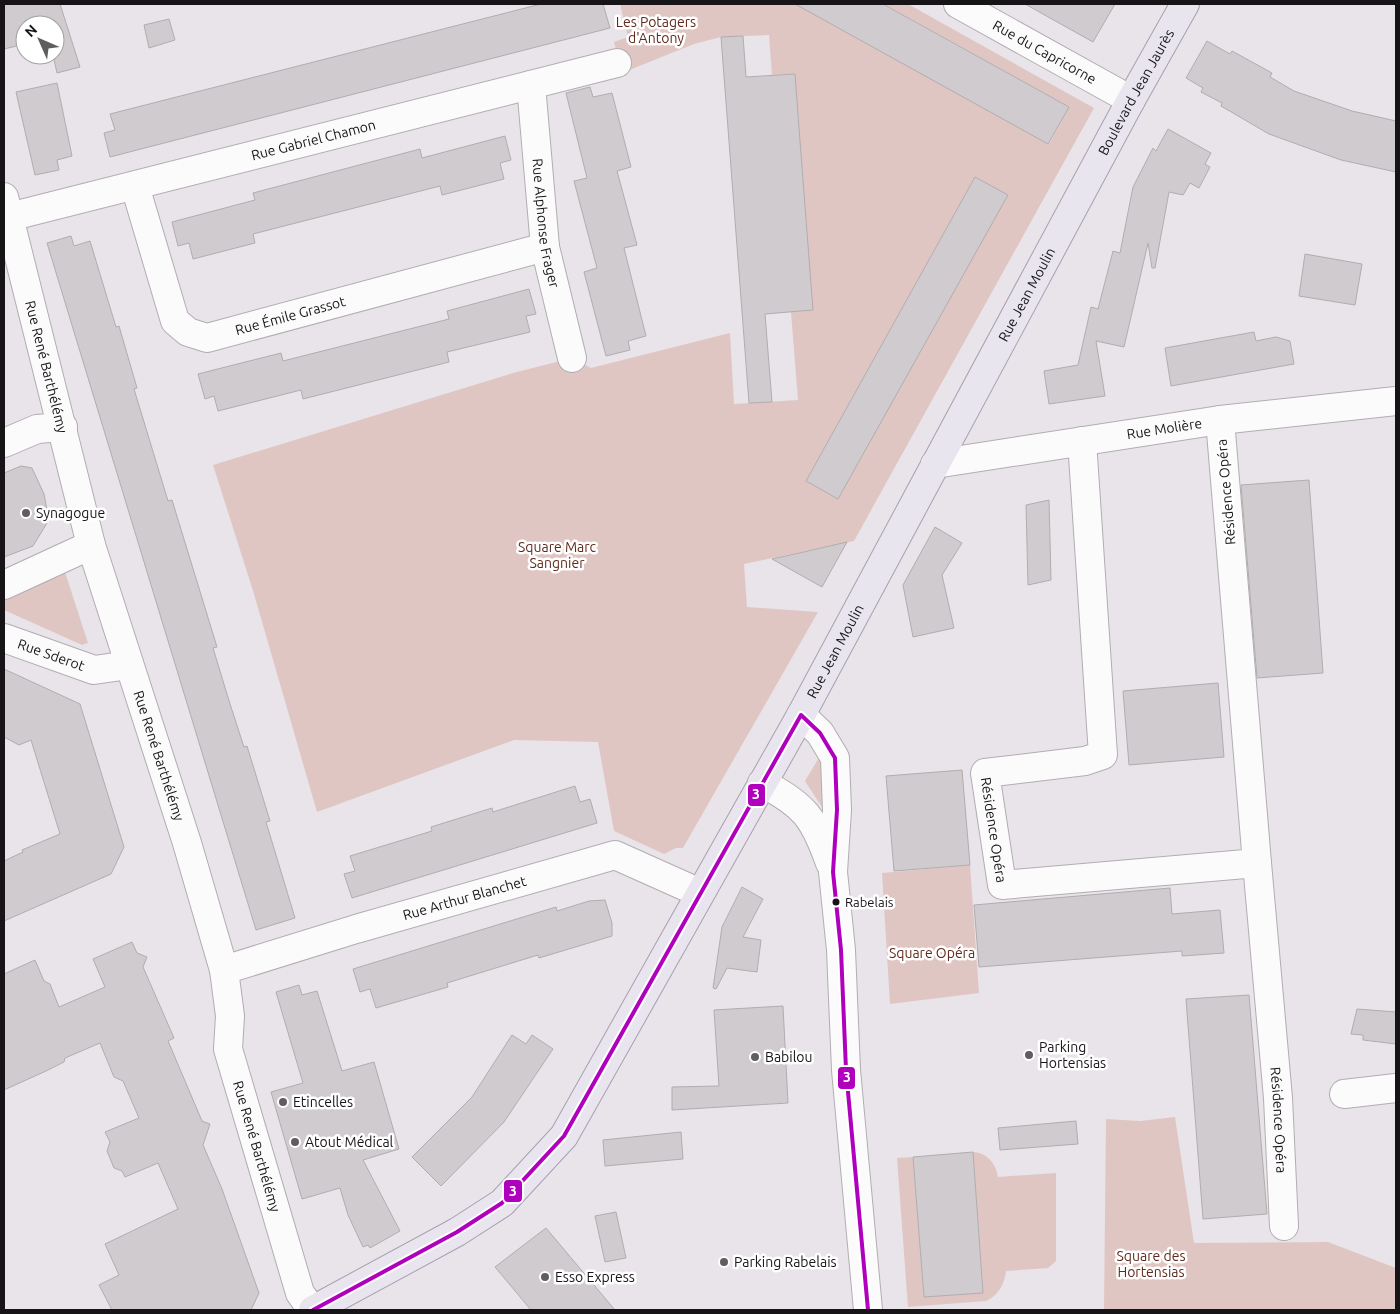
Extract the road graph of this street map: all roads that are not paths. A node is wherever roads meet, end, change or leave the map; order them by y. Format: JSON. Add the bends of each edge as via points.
{"nodes":[{"id":1,"x":958,"y":4,"type":"edge"},
{"id":2,"x":1186,"y":4,"type":"edge"},
{"id":3,"x":992,"y":13,"type":"edge"},
{"id":4,"x":617,"y":63,"type":"dead end"},
{"id":5,"x":532,"y":85,"type":"junction"},
{"id":6,"x":1131,"y":100,"type":"junction"},
{"id":7,"x":1088,"y":180,"type":"joint"},
{"id":8,"x":135,"y":186,"type":"junction"},
{"id":9,"x":6,"y":207,"type":"edge"},
{"id":10,"x":545,"y":247,"type":"junction"},
{"id":11,"x":13,"y":278,"type":"edge"},
{"id":12,"x":572,"y":358,"type":"dead end"},
{"id":13,"x":1396,"y":401,"type":"edge"},
{"id":14,"x":1220,"y":420,"type":"junction"},
{"id":15,"x":63,"y":427,"type":"junction"},
{"id":16,"x":1082,"y":441,"type":"junction"},
{"id":17,"x":4,"y":443,"type":"edge"},
{"id":18,"x":935,"y":464,"type":"junction"},
{"id":19,"x":91,"y":545,"type":"junction"},
{"id":20,"x":4,"y":585,"type":"edge"},
{"id":21,"x":4,"y":638,"type":"edge"},
{"id":22,"x":129,"y":665,"type":"junction"},
{"id":23,"x":801,"y":715,"type":"junction"},
{"id":24,"x":762,"y":783,"type":"junction"},
{"id":25,"x":1257,"y":864,"type":"junction"},
{"id":26,"x":833,"y":872,"type":"junction"},
{"id":27,"x":700,"y":893,"type":"junction"},
{"id":28,"x":224,"y":970,"type":"junction"},
{"id":29,"x":1396,"y":1088,"type":"edge"},
{"id":30,"x":1344,"y":1094,"type":"dead end"},
{"id":31,"x":1284,"y":1226,"type":"dead end"},
{"id":32,"x":313,"y":1310,"type":"edge"},
{"id":33,"x":868,"y":1310,"type":"edge"}],
"edges":[{"from":1,"to":3,"type":"street","name":"Rue du Capricorne"},
{"from":2,"to":6,"type":"main road","name":"Boulevard Jean Jaurès"},
{"from":3,"to":6,"type":"street","name":"Rue du Capricorne"},
{"from":4,"to":5,"type":"street","name":"Rue Gabriel Chamon"},
{"from":5,"to":8,"type":"street","name":"Rue Gabriel Chamon"},
{"from":5,"to":10,"type":"street","name":"Rue Alphonse Frager"},
{"from":6,"to":7,"type":"main road","name":"Boulevard Jean Jaurès"},
{"from":7,"to":18,"type":"main road","name":"Rue Jean Moulin"},
{"from":8,"to":9,"type":"street","name":"Rue Gabriel Chamon"},
{"from":8,"to":10,"type":"street","name":"Rue Émile Grassot","via":[[176,321],[188,332],[207,338]]},
{"from":9,"to":11,"type":"street","name":"Rue René Barthélémy"},
{"from":10,"to":12,"type":"street","name":"Rue Alphonse Frager"},
{"from":11,"to":15,"type":"street","name":"Rue René Barthélémy"},
{"from":13,"to":14,"type":"street","name":"Rue Molière"},
{"from":14,"to":16,"type":"street","name":"Rue Molière"},
{"from":14,"to":25,"type":"street","name":"Résidence Opéra"},
{"from":15,"to":17,"type":"street","via":[[37,429]]},
{"from":15,"to":19,"type":"street","name":"Rue René Barthélémy"},
{"from":16,"to":18,"type":"street","name":"Rue Molière"},
{"from":16,"to":25,"type":"street","name":"Résidence Opéra","via":[[1103,755],[1085,761],[985,773],[1002,886]]},
{"from":18,"to":23,"type":"main road","name":"Rue Jean Moulin"},
{"from":19,"to":20,"type":"street"},
{"from":19,"to":22,"type":"street","name":"Rue René Barthélémy"},
{"from":21,"to":22,"type":"street","name":"Rue Sderot","via":[[94,670]]},
{"from":22,"to":28,"type":"street","name":"Rue René Barthélémy","via":[[188,843]]},
{"from":23,"to":24,"type":"main road","name":"Rue Jean Moulin"},
{"from":23,"to":26,"type":"street","via":[[820,733],[835,758],[837,810]]},
{"from":24,"to":26,"type":"street","via":[[786,795],[808,814]]},
{"from":24,"to":27,"type":"main road","name":"Rue Jean Moulin"},
{"from":25,"to":31,"type":"street","name":"Résidence Opéra","via":[[1278,1098]]},
{"from":26,"to":33,"type":"street","via":[[841,950],[846,1070]]},
{"from":27,"to":28,"type":"street","name":"Rue Arthur Blanchet","via":[[615,855]]},
{"from":27,"to":32,"type":"main road","name":"Rue Jean Moulin","via":[[564,1136],[539,1165],[502,1203],[457,1232]]},
{"from":28,"to":32,"type":"street","name":"Rue René Barthélémy","via":[[230,1016],[228,1049],[300,1292]]},
{"from":29,"to":30,"type":"street"}]}
